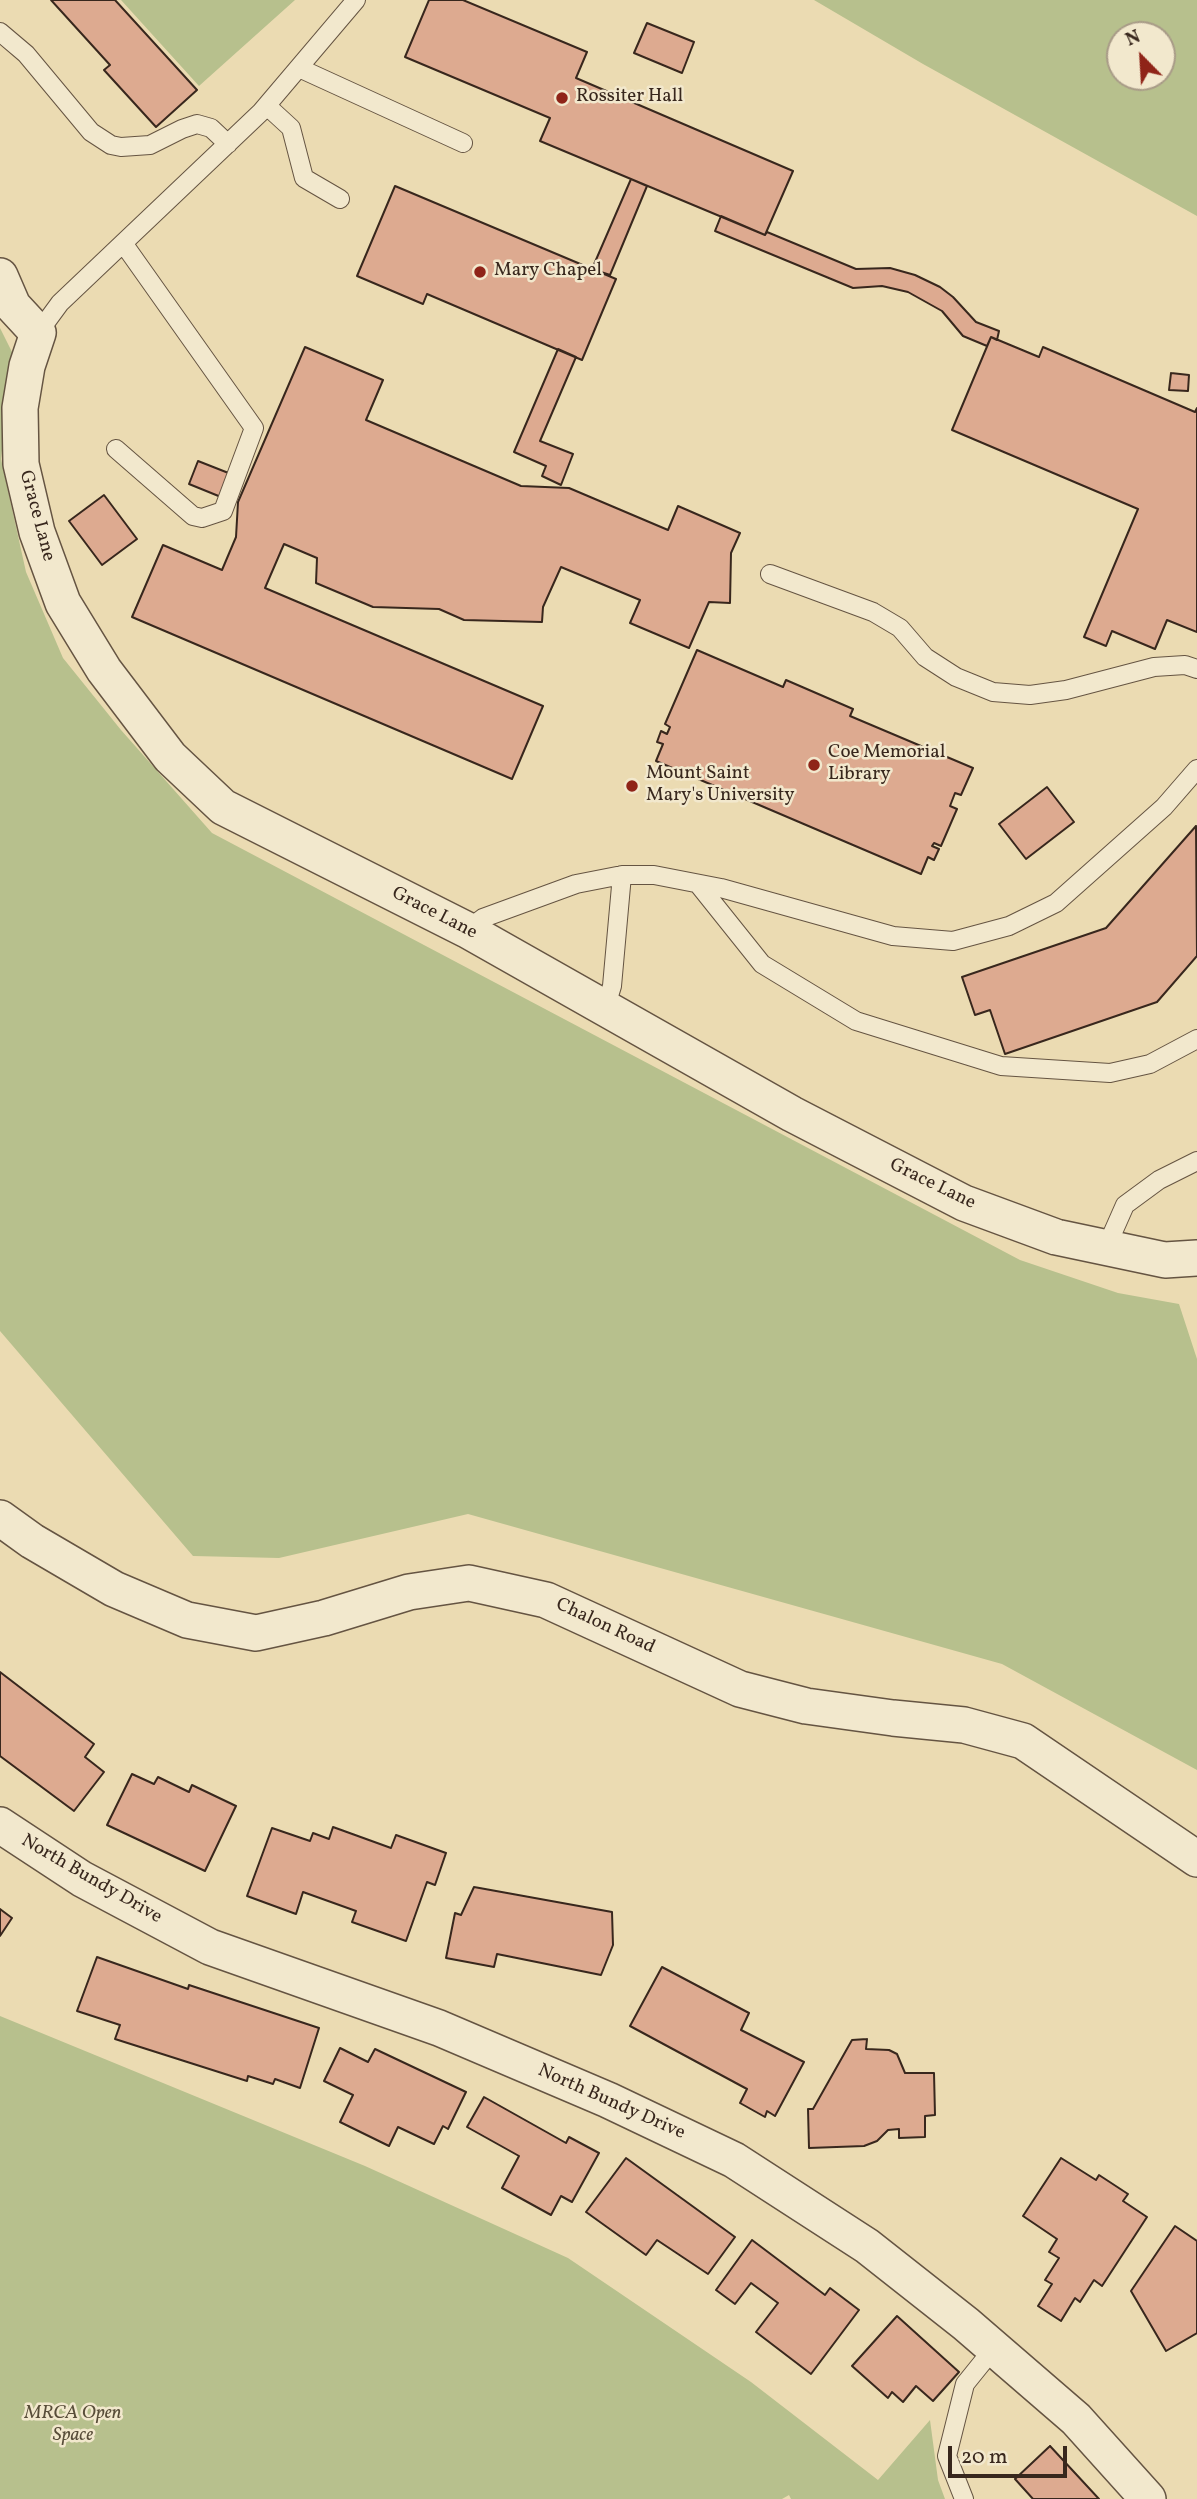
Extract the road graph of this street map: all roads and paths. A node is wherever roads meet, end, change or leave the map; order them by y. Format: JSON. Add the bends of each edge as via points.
{"nodes":[{"id":1,"x":356,"y":0,"type":"edge"},
{"id":2,"x":0,"y":32,"type":"edge"},
{"id":3,"x":299,"y":68,"type":"junction"},
{"id":4,"x":267,"y":106,"type":"junction"},
{"id":5,"x":463,"y":143,"type":"dead end"},
{"id":6,"x":228,"y":144,"type":"junction"},
{"id":7,"x":340,"y":199,"type":"dead end"},
{"id":8,"x":123,"y":243,"type":"junction"},
{"id":9,"x":0,"y":276,"type":"edge"},
{"id":10,"x":38,"y":333,"type":"junction"},
{"id":11,"x":116,"y":449,"type":"dead end"},
{"id":12,"x":770,"y":574,"type":"dead end"},
{"id":13,"x":1197,"y":669,"type":"edge"},
{"id":14,"x":1197,"y":769,"type":"edge"},
{"id":15,"x":622,"y":875,"type":"junction"},
{"id":16,"x":698,"y":884,"type":"junction"},
{"id":17,"x":467,"y":930,"type":"junction"},
{"id":18,"x":605,"y":1009,"type":"junction"},
{"id":19,"x":1197,"y":1039,"type":"edge"},
{"id":20,"x":1197,"y":1161,"type":"edge"},
{"id":21,"x":1106,"y":1248,"type":"junction"},
{"id":22,"x":1197,"y":1258,"type":"edge"},
{"id":23,"x":0,"y":1518,"type":"edge"},
{"id":24,"x":0,"y":1825,"type":"edge"},
{"id":25,"x":1197,"y":1859,"type":"edge"},
{"id":26,"x":994,"y":2348,"type":"junction"},
{"id":27,"x":964,"y":2499,"type":"edge"},
{"id":28,"x":1148,"y":2499,"type":"edge"}],
"edges":[{"from":1,"to":3,"type":"lane"},
{"from":2,"to":6,"type":"lane","via":[[26,54],[91,132],[111,145],[150,145],[197,124],[211,128]]},
{"from":3,"to":4,"type":"lane"},
{"from":3,"to":5,"type":"lane"},
{"from":4,"to":6,"type":"lane"},
{"from":4,"to":7,"type":"lane","via":[[291,128],[304,178]]},
{"from":6,"to":8,"type":"lane"},
{"from":8,"to":10,"type":"lane","via":[[60,303]]},
{"from":8,"to":11,"type":"lane","via":[[254,428],[223,511],[202,518],[193,516]]},
{"from":9,"to":10,"type":"street","via":[[13,306]]},
{"from":10,"to":17,"type":"street","name":"Grace Lane","via":[[20,408],[21,464],[37,532],[63,603],[104,670],[170,757],[223,807]]},
{"from":12,"to":13,"type":"lane","via":[[873,612],[900,628],[925,657],[946,671],[993,692],[1030,695],[1154,667],[1185,664]]},
{"from":14,"to":16,"type":"lane","via":[[1164,807],[1056,903],[1009,926],[953,941],[893,936]]},
{"from":15,"to":16,"type":"lane","via":[[654,875]]},
{"from":15,"to":17,"type":"lane","via":[[576,884],[482,918]]},
{"from":15,"to":18,"type":"lane","via":[[612,986]]},
{"from":16,"to":19,"type":"lane","via":[[762,964],[856,1021],[1001,1066],[1110,1073],[1150,1064]]},
{"from":17,"to":18,"type":"street","name":"Grace Lane"},
{"from":18,"to":21,"type":"street","name":"Grace Lane","via":[[964,1203],[1056,1237]]},
{"from":20,"to":21,"type":"lane","via":[[1158,1180],[1125,1205]]},
{"from":21,"to":22,"type":"street","name":"Grace Lane","via":[[1165,1260]]},
{"from":23,"to":25,"type":"street","name":"Chalon Road","via":[[114,1589],[187,1620],[256,1633],[409,1592],[469,1583],[546,1600],[740,1689],[806,1706],[964,1725],[1023,1741]]},
{"from":24,"to":26,"type":"street","name":"North Bundy Drive","via":[[82,1879],[210,1947],[439,2028],[734,2160],[867,2246]]},
{"from":26,"to":27,"type":"lane","via":[[965,2384],[947,2456]]},
{"from":26,"to":28,"type":"street","name":"North Bundy Drive","via":[[1076,2418]]}]}
